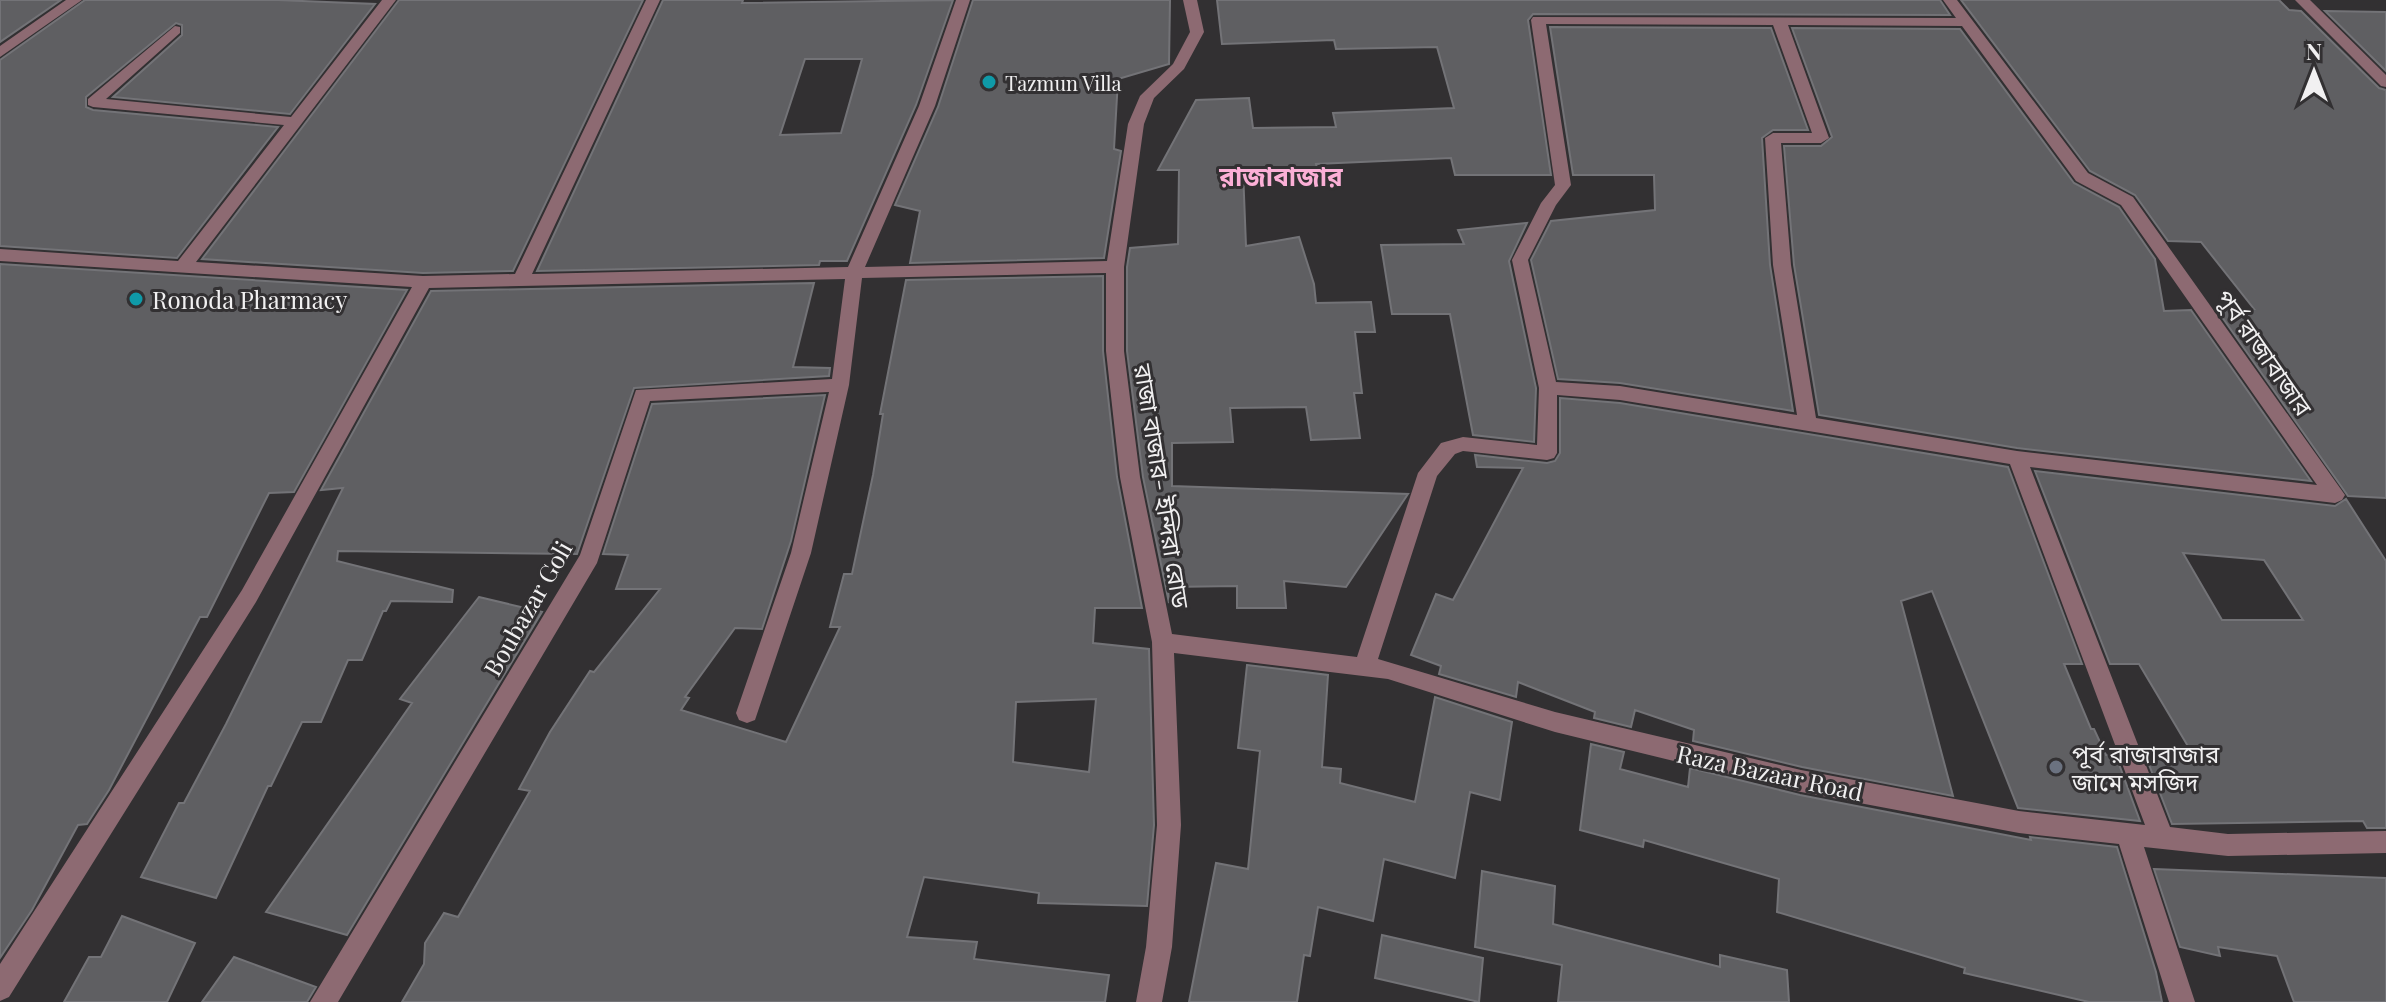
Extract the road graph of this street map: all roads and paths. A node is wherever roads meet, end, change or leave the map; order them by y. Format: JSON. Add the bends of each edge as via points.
{"nodes":[{"id":1,"x":75,"y":0,"type":"edge"},
{"id":2,"x":389,"y":0,"type":"edge"},
{"id":3,"x":653,"y":0,"type":"edge"},
{"id":4,"x":963,"y":0,"type":"edge"},
{"id":5,"x":1190,"y":0,"type":"edge"},
{"id":6,"x":1950,"y":0,"type":"edge"},
{"id":7,"x":2302,"y":0,"type":"edge"},
{"id":8,"x":1779,"y":21,"type":"junction"},
{"id":9,"x":1964,"y":22,"type":"junction"},
{"id":10,"x":175,"y":30,"type":"dead end"},
{"id":11,"x":0,"y":53,"type":"edge"},
{"id":12,"x":2386,"y":83,"type":"edge"},
{"id":13,"x":295,"y":122,"type":"junction"},
{"id":14,"x":0,"y":255,"type":"edge"},
{"id":15,"x":1115,"y":267,"type":"junction"},
{"id":16,"x":182,"y":268,"type":"junction"},
{"id":17,"x":854,"y":272,"type":"junction"},
{"id":18,"x":521,"y":279,"type":"junction"},
{"id":19,"x":423,"y":282,"type":"junction"},
{"id":20,"x":840,"y":385,"type":"junction"},
{"id":21,"x":1548,"y":388,"type":"junction"},
{"id":22,"x":1808,"y":425,"type":"junction"},
{"id":23,"x":2017,"y":458,"type":"junction"},
{"id":24,"x":1163,"y":642,"type":"junction"},
{"id":25,"x":1365,"y":667,"type":"junction"},
{"id":26,"x":747,"y":713,"type":"dead end"},
{"id":27,"x":2128,"y":834,"type":"junction"},
{"id":28,"x":2162,"y":837,"type":"junction"},
{"id":29,"x":2386,"y":842,"type":"edge"},
{"id":30,"x":0,"y":988,"type":"edge"},
{"id":31,"x":323,"y":1002,"type":"edge"},
{"id":32,"x":1149,"y":1002,"type":"edge"},
{"id":33,"x":2182,"y":1002,"type":"edge"}],
"edges":[{"from":1,"to":11,"type":"street"},
{"from":2,"to":13,"type":"street"},
{"from":3,"to":18,"type":"street"},
{"from":4,"to":17,"type":"street","via":[[927,106]]},
{"from":5,"to":15,"type":"street","name":"রাজা বাজার- ইন্দিরা রোড","via":[[1197,32],[1179,66],[1147,96],[1136,124]]},
{"from":6,"to":9,"type":"street","name":"পূর্ব রাজাবাজার"},
{"from":7,"to":12,"type":"street"},
{"from":8,"to":9,"type":"street"},
{"from":8,"to":21,"type":"street","via":[[1538,20],[1563,185],[1520,260]]},
{"from":8,"to":22,"type":"street","via":[[1821,138],[1773,138],[1782,265]]},
{"from":9,"to":23,"type":"street","name":"পূর্ব রাজাবাজার","via":[[2082,177],[2093,186],[2117,191],[2127,201],[2335,495]]},
{"from":10,"to":13,"type":"street","via":[[93,102]]},
{"from":13,"to":16,"type":"street"},
{"from":14,"to":16,"type":"street"},
{"from":15,"to":17,"type":"street"},
{"from":15,"to":24,"type":"street","name":"রাজা বাজার- ইন্দিরা রোড","via":[[1115,351],[1130,477]]},
{"from":16,"to":19,"type":"street"},
{"from":17,"to":18,"type":"street"},
{"from":17,"to":20,"type":"street"},
{"from":18,"to":19,"type":"street"},
{"from":19,"to":30,"type":"street","via":[[249,596]]},
{"from":20,"to":26,"type":"street","via":[[801,553]]},
{"from":20,"to":31,"type":"street","name":"Boubazar Goli","via":[[643,395],[590,557]]},
{"from":21,"to":22,"type":"street","name":"পূর্ব রাজাবাজার","via":[[1620,393]]},
{"from":21,"to":25,"type":"street","via":[[1547,453],[1463,444],[1448,448],[1428,473]]},
{"from":22,"to":23,"type":"street","name":"পূর্ব রাজাবাজার"},
{"from":23,"to":28,"type":"street"},
{"from":24,"to":25,"type":"street","name":"Raza Bazaar Road"},
{"from":24,"to":32,"type":"street","name":"রাজা বাজার- ইন্দিরা রোড","via":[[1169,825]]},
{"from":25,"to":27,"type":"street","name":"Raza Bazaar Road","via":[[1555,722],[1801,781],[2019,822]]},
{"from":27,"to":28,"type":"street","name":"Raza Bazaar Road"},
{"from":27,"to":33,"type":"street"},
{"from":28,"to":29,"type":"street","name":"Raza Bazaar Road","via":[[2228,845]]}]}
